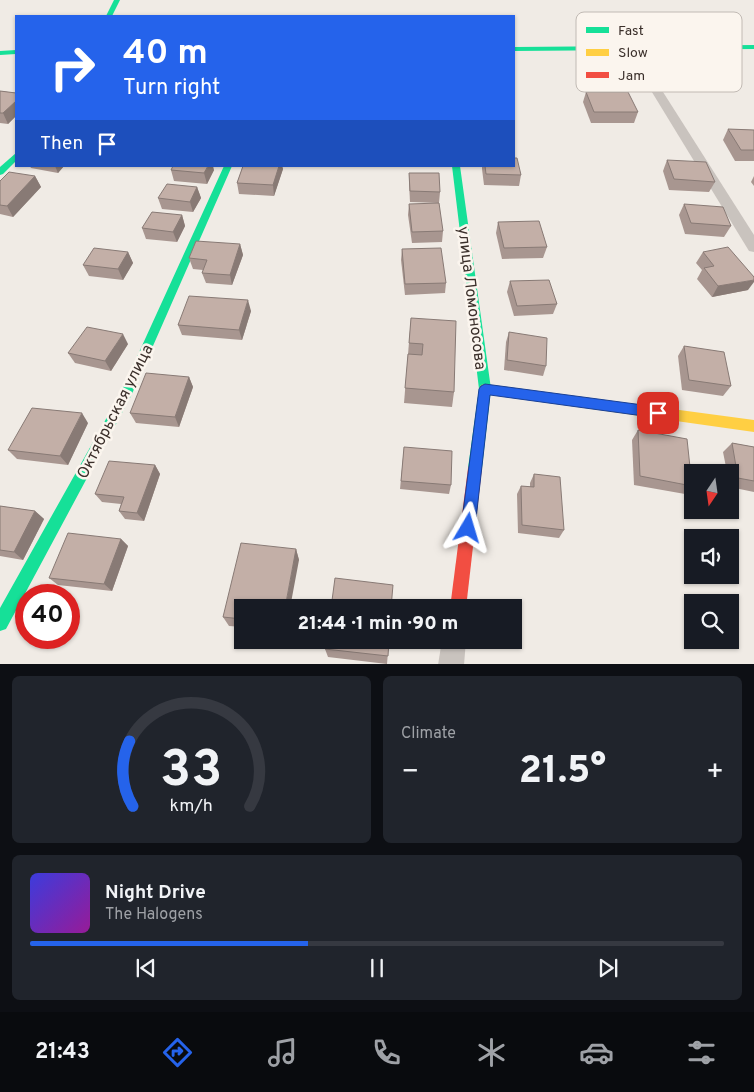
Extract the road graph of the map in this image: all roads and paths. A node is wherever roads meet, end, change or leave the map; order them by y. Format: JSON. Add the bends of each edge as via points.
{"nodes":[{"id":1,"x":117,"y":0,"type":"edge"},
{"id":2,"x":110,"y":15,"type":"edge"},
{"id":3,"x":576,"y":48,"type":"edge"},
{"id":4,"x":515,"y":49,"type":"edge"},
{"id":5,"x":15,"y":52,"type":"edge"},
{"id":6,"x":0,"y":53,"type":"edge"},
{"id":7,"x":657,"y":92,"type":"edge"},
{"id":8,"x":15,"y":157,"type":"edge"},
{"id":9,"x":228,"y":167,"type":"edge"},
{"id":10,"x":456,"y":167,"type":"edge"},
{"id":11,"x":0,"y":172,"type":"edge"},
{"id":12,"x":754,"y":247,"type":"edge"},
{"id":13,"x":485,"y":389,"type":"junction"},
{"id":14,"x":754,"y":426,"type":"edge"},
{"id":15,"x":459,"y":599,"type":"edge"},
{"id":16,"x":0,"y":622,"type":"edge"},
{"id":17,"x":453,"y":649,"type":"edge"},
{"id":18,"x":451,"y":664,"type":"edge"}],
"edges":[{"from":1,"to":2,"type":"street"},
{"from":3,"to":4,"type":"street"},
{"from":5,"to":6,"type":"street"},
{"from":7,"to":12,"type":"street"},
{"from":8,"to":11,"type":"street"},
{"from":9,"to":16,"type":"street","name":"Октябрьская улица","via":[[126,396]]},
{"from":10,"to":13,"type":"street","name":"улица Ломоносова"},
{"from":13,"to":14,"type":"street"},
{"from":13,"to":15,"type":"street","name":"улица Ломоносова"},
{"from":17,"to":18,"type":"street"}]}
